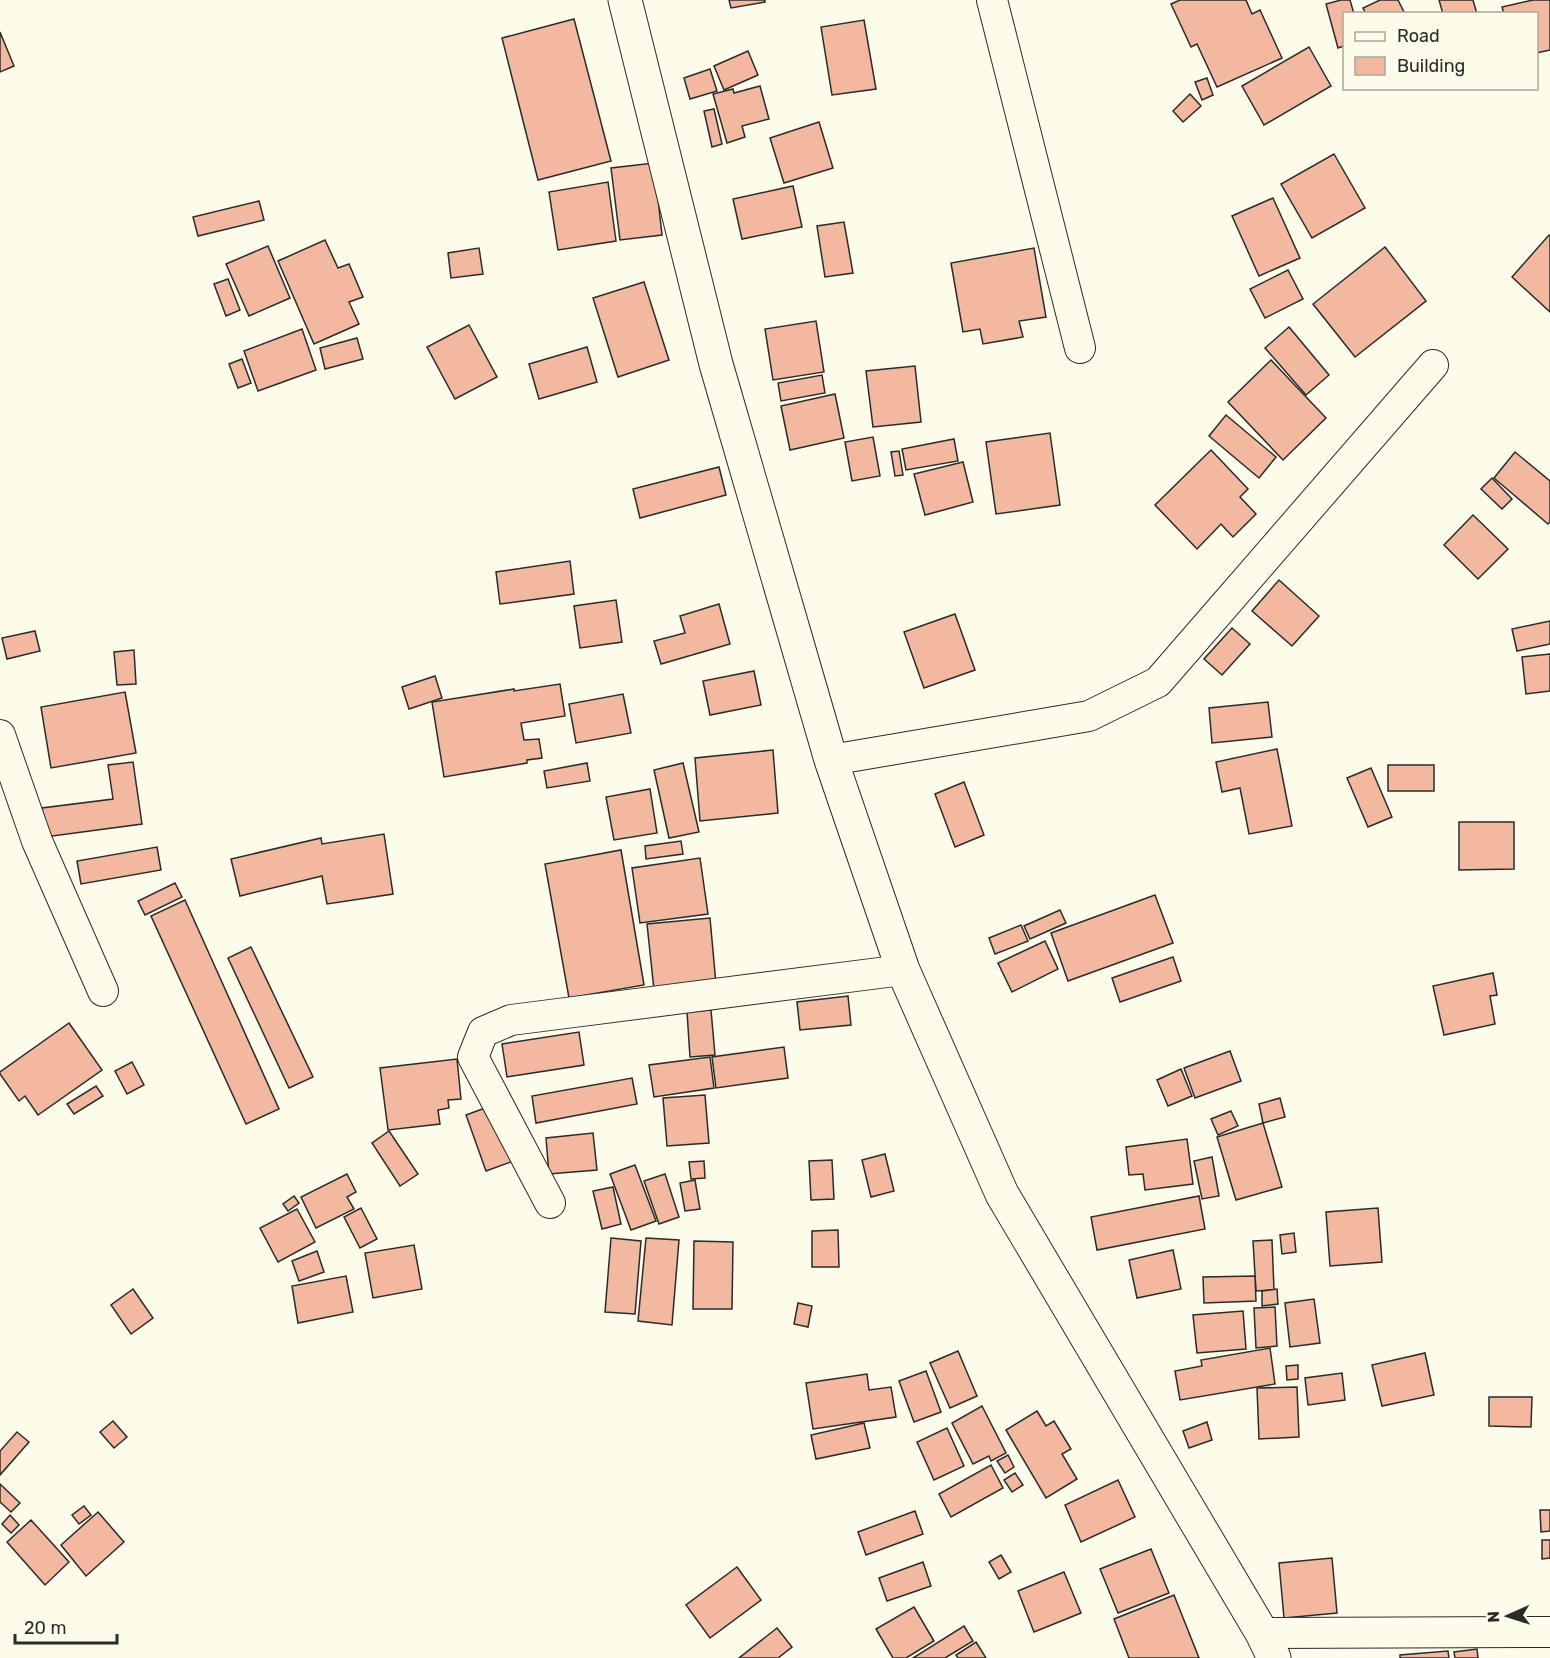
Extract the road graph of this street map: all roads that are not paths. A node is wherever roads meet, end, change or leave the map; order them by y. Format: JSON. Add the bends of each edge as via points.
{"nodes":[{"id":1,"x":625,"y":0,"type":"edge"},
{"id":2,"x":992,"y":0,"type":"edge"},
{"id":3,"x":1080,"y":348,"type":"dead end"},
{"id":4,"x":1432,"y":365,"type":"dead end"},
{"id":5,"x":0,"y":735,"type":"edge"},
{"id":6,"x":831,"y":760,"type":"junction"},
{"id":7,"x":903,"y":970,"type":"junction"},
{"id":8,"x":103,"y":991,"type":"dead end"},
{"id":9,"x":550,"y":1203,"type":"dead end"},
{"id":10,"x":1550,"y":1632,"type":"edge"},
{"id":11,"x":1268,"y":1646,"type":"edge"}],
"edges":[{"from":1,"to":6,"type":"street","via":[[716,364]]},
{"from":2,"to":3,"type":"street"},
{"from":4,"to":6,"type":"street","via":[[1158,682],[1089,716]]},
{"from":5,"to":8,"type":"street","via":[[37,841]]},
{"from":6,"to":7,"type":"street"},
{"from":7,"to":9,"type":"street","via":[[511,1020],[483,1032],[473,1057]]},
{"from":7,"to":11,"type":"street","via":[[1002,1194]]},
{"from":10,"to":11,"type":"street"}]}
